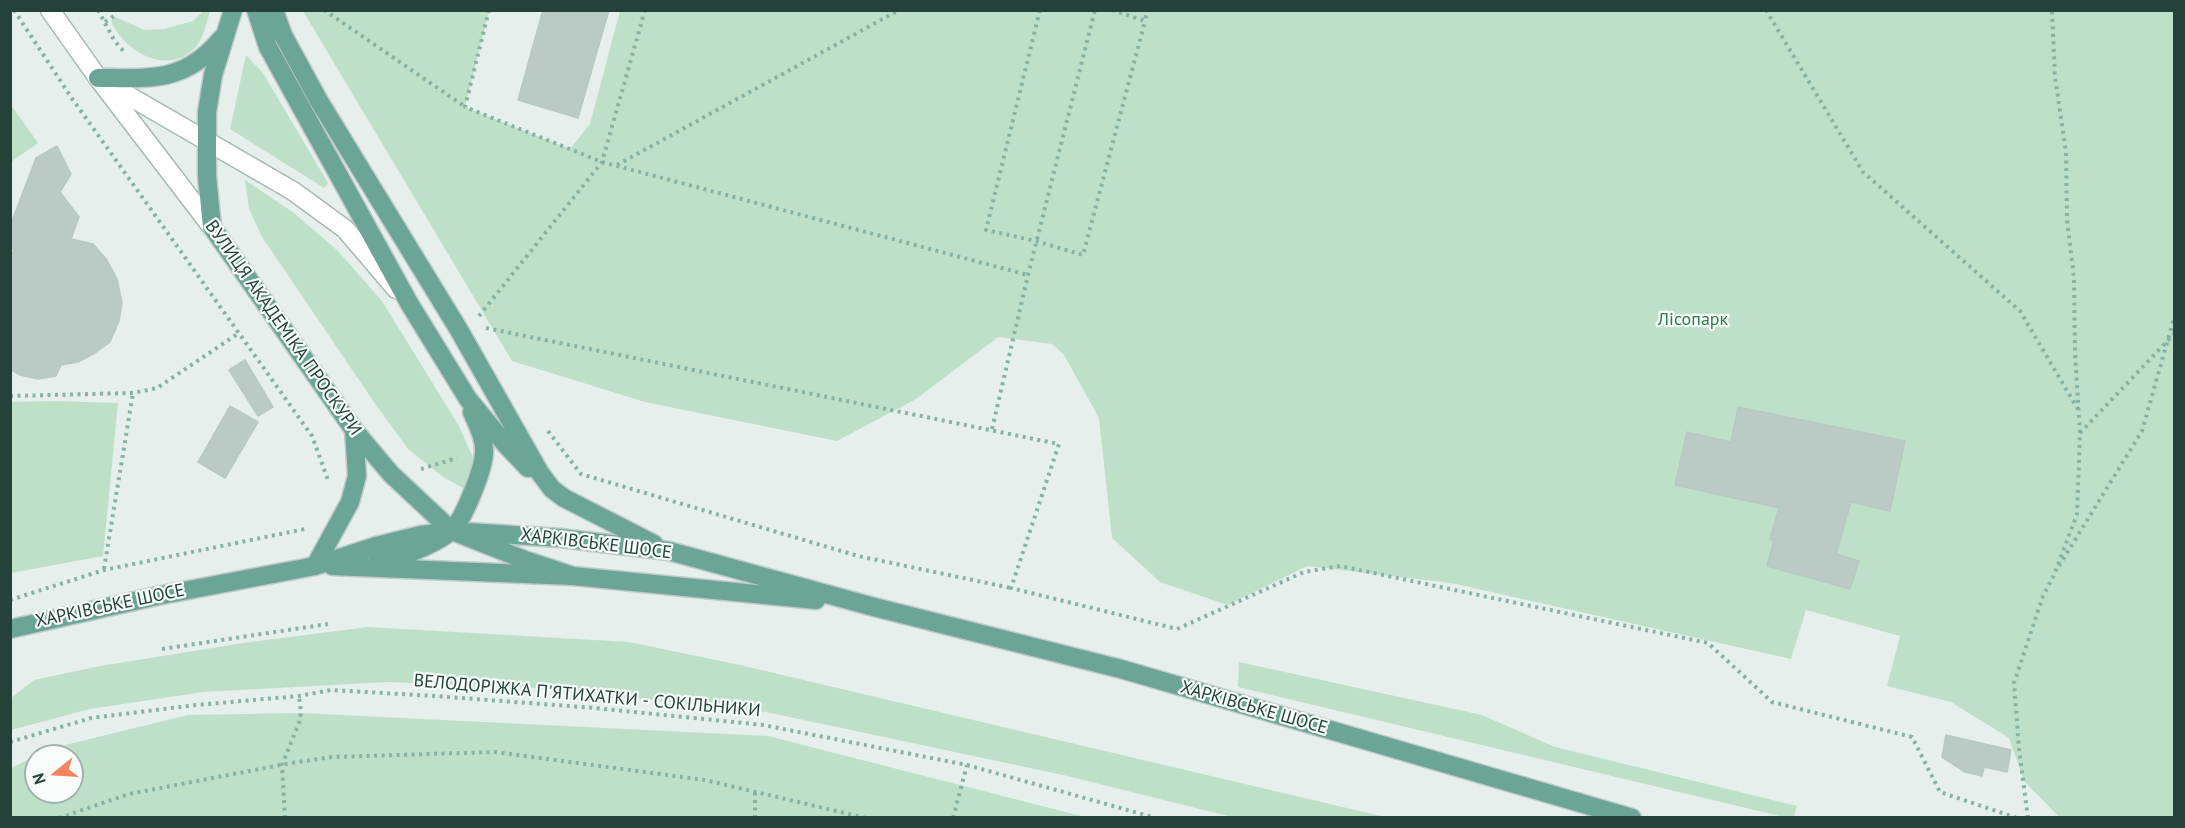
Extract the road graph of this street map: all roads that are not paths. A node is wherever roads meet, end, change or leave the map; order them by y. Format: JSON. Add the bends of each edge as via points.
{"nodes":[{"id":1,"x":50,"y":10,"type":"edge"},
{"id":2,"x":233,"y":10,"type":"edge"},
{"id":3,"x":256,"y":10,"type":"edge"},
{"id":4,"x":274,"y":10,"type":"edge"},
{"id":5,"x":225,"y":35,"type":"junction"},
{"id":6,"x":98,"y":78,"type":"junction"},
{"id":7,"x":207,"y":141,"type":"junction"},
{"id":8,"x":212,"y":226,"type":"junction"},
{"id":9,"x":409,"y":303,"type":"junction"},
{"id":10,"x":468,"y":399,"type":"junction"},
{"id":11,"x":354,"y":430,"type":"junction"},
{"id":12,"x":552,"y":489,"type":"junction"},
{"id":13,"x":452,"y":531,"type":"junction"},
{"id":14,"x":669,"y":551,"type":"junction"},
{"id":15,"x":315,"y":566,"type":"junction"},
{"id":16,"x":356,"y":567,"type":"junction"},
{"id":17,"x":573,"y":576,"type":"junction"},
{"id":18,"x":874,"y":607,"type":"junction"},
{"id":19,"x":10,"y":629,"type":"edge"},
{"id":20,"x":1632,"y":818,"type":"edge"}],
"edges":[{"from":1,"to":6,"type":"street","name":"ВУЛИЦЯ АКАДЕМІКА ПРОСКУРИ"},
{"from":2,"to":5,"type":"main road"},
{"from":3,"to":9,"type":"main road","via":[[268,47]]},
{"from":4,"to":12,"type":"main road","via":[[283,35],[319,101],[459,330],[529,457]]},
{"from":5,"to":6,"type":"main road","via":[[208,56],[172,75]]},
{"from":5,"to":7,"type":"main road","via":[[213,75]]},
{"from":6,"to":7,"type":"street"},
{"from":6,"to":8,"type":"street","name":"ВУЛИЦЯ АКАДЕМІКА ПРОСКУРИ"},
{"from":7,"to":8,"type":"main road"},
{"from":7,"to":9,"type":"street","via":[[293,191],[345,229]]},
{"from":8,"to":11,"type":"main road","name":"ВУЛИЦЯ АКАДЕМІКА ПРОСКУРИ"},
{"from":9,"to":10,"type":"main road"},
{"from":10,"to":12,"type":"main road","via":[[506,445]]},
{"from":10,"to":13,"type":"main road","via":[[484,451],[468,502]]},
{"from":11,"to":13,"type":"main road","name":"ВУЛИЦЯ АКАДЕМІКА ПРОСКУРИ","via":[[391,474]]},
{"from":11,"to":15,"type":"main road","via":[[357,476],[350,502]]},
{"from":12,"to":14,"type":"main road","via":[[585,511]]},
{"from":13,"to":14,"type":"main road","name":"ХАРКІВСЬКЕ ШОСЕ"},
{"from":13,"to":15,"type":"main road","name":"ХАРКІВСЬКЕ ШОСЕ","via":[[376,546]]},
{"from":13,"to":16,"type":"main road","via":[[401,556]]},
{"from":13,"to":17,"type":"main road","name":"ВУЛИЦЯ АКАДЕМІКА ПРОСКУРИ"},
{"from":14,"to":18,"type":"main road","name":"ХАРКІВСЬКЕ ШОСЕ"},
{"from":15,"to":16,"type":"main road","name":"ХАРКІВСЬКЕ ШОСЕ"},
{"from":15,"to":19,"type":"main road","name":"ХАРКІВСЬКЕ ШОСЕ"},
{"from":16,"to":17,"type":"main road","name":"ХАРКІВСЬКЕ ШОСЕ"},
{"from":17,"to":18,"type":"main road","name":"ХАРКІВСЬКЕ ШОСЕ"},
{"from":18,"to":20,"type":"main road","name":"ХАРКІВСЬКЕ ШОСЕ","via":[[1121,669]]}]}
